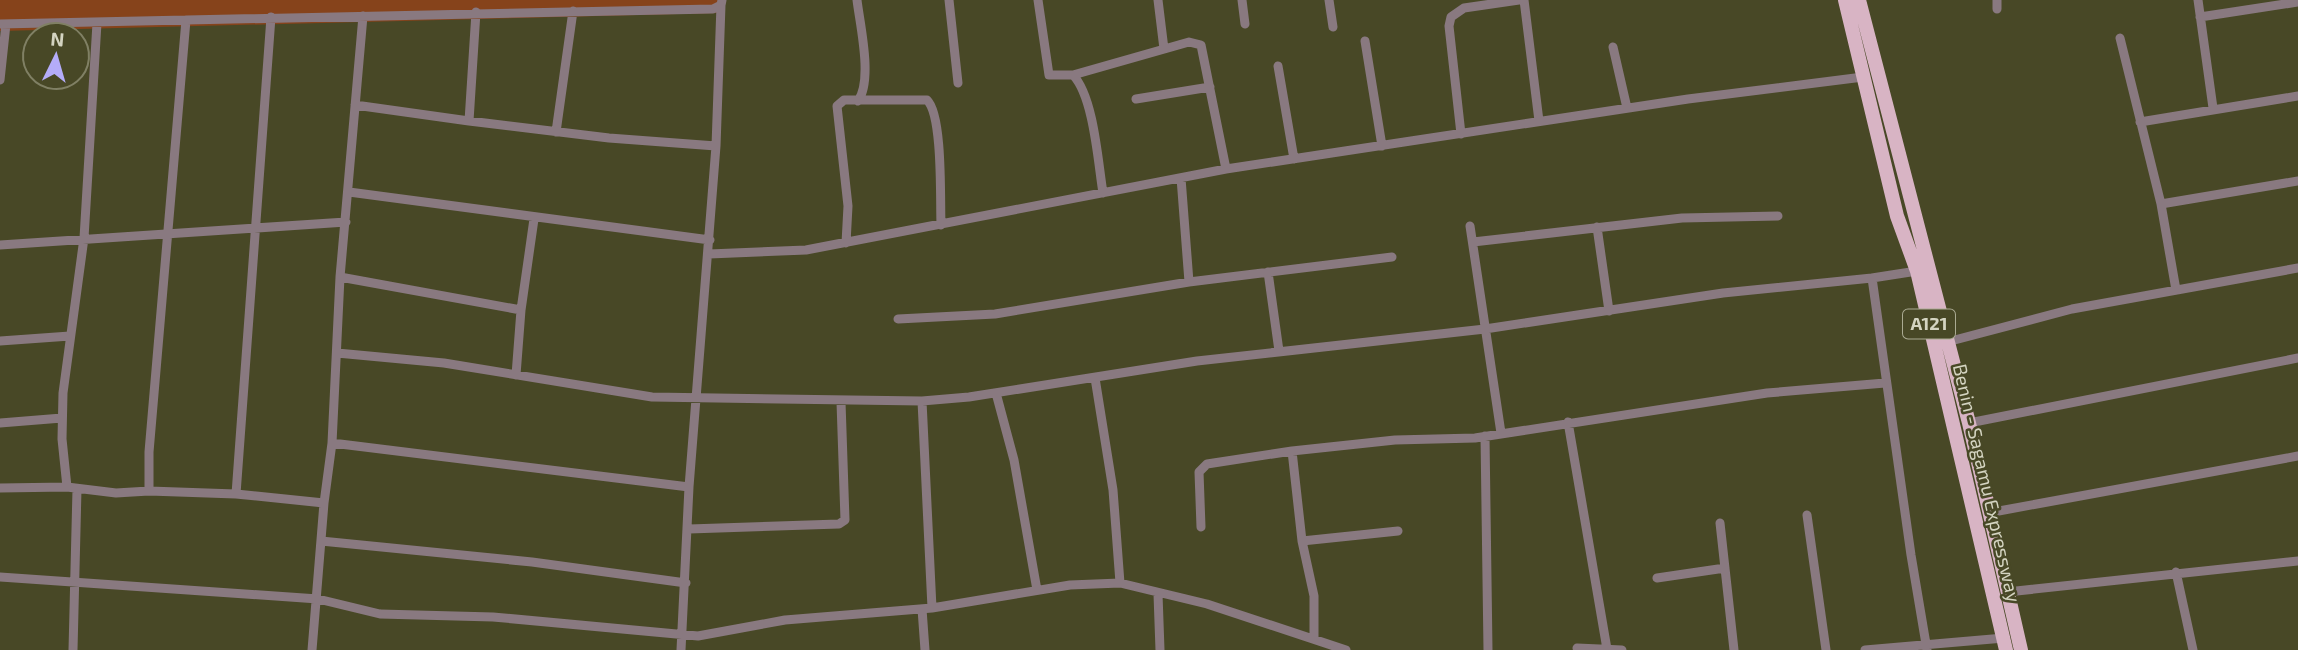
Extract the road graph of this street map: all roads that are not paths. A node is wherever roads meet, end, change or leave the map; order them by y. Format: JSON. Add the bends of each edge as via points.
{"nodes":[{"id":1,"x":857,"y":0,"type":"edge"},
{"id":2,"x":949,"y":0,"type":"edge"},
{"id":3,"x":1038,"y":0,"type":"edge"},
{"id":4,"x":1158,"y":0,"type":"edge"},
{"id":5,"x":1242,"y":0,"type":"edge"},
{"id":6,"x":1329,"y":0,"type":"edge"},
{"id":7,"x":1522,"y":0,"type":"edge"},
{"id":8,"x":1845,"y":0,"type":"edge"},
{"id":9,"x":1859,"y":0,"type":"edge"},
{"id":10,"x":2198,"y":0,"type":"edge"},
{"id":11,"x":721,"y":2,"type":"edge"},
{"id":12,"x":2298,"y":2,"type":"edge"},
{"id":13,"x":1463,"y":4,"type":"edge"},
{"id":14,"x":573,"y":11,"type":"junction"},
{"id":15,"x":476,"y":12,"type":"junction"},
{"id":16,"x":363,"y":16,"type":"junction"},
{"id":17,"x":271,"y":17,"type":"junction"},
{"id":18,"x":2200,"y":18,"type":"junction"},
{"id":19,"x":186,"y":20,"type":"junction"},
{"id":20,"x":97,"y":23,"type":"junction"},
{"id":21,"x":3,"y":24,"type":"edge"},
{"id":22,"x":1245,"y":24,"type":"dead end"},
{"id":23,"x":1332,"y":27,"type":"dead end"},
{"id":24,"x":2120,"y":38,"type":"dead end"},
{"id":25,"x":1365,"y":41,"type":"dead end"},
{"id":26,"x":1612,"y":47,"type":"dead end"},
{"id":27,"x":1164,"y":49,"type":"junction"},
{"id":28,"x":1278,"y":66,"type":"dead end"},
{"id":29,"x":1073,"y":75,"type":"junction"},
{"id":30,"x":1863,"y":77,"type":"junction"},
{"id":31,"x":0,"y":80,"type":"edge"},
{"id":32,"x":958,"y":83,"type":"dead end"},
{"id":33,"x":1210,"y":87,"type":"junction"},
{"id":34,"x":2298,"y":96,"type":"edge"},
{"id":35,"x":1136,"y":99,"type":"dead end"},
{"id":36,"x":858,"y":101,"type":"junction"},
{"id":37,"x":355,"y":105,"type":"junction"},
{"id":38,"x":1627,"y":108,"type":"junction"},
{"id":39,"x":2213,"y":108,"type":"junction"},
{"id":40,"x":469,"y":121,"type":"junction"},
{"id":41,"x":1539,"y":121,"type":"junction"},
{"id":42,"x":2140,"y":122,"type":"junction"},
{"id":43,"x":556,"y":132,"type":"junction"},
{"id":44,"x":1461,"y":134,"type":"junction"},
{"id":45,"x":716,"y":146,"type":"junction"},
{"id":46,"x":1382,"y":146,"type":"junction"},
{"id":47,"x":1294,"y":159,"type":"junction"},
{"id":48,"x":1226,"y":169,"type":"junction"},
{"id":49,"x":1181,"y":178,"type":"junction"},
{"id":50,"x":2298,"y":181,"type":"edge"},
{"id":51,"x":349,"y":192,"type":"junction"},
{"id":52,"x":1103,"y":193,"type":"junction"},
{"id":53,"x":2161,"y":204,"type":"junction"},
{"id":54,"x":1778,"y":216,"type":"dead end"},
{"id":55,"x":534,"y":219,"type":"junction"},
{"id":56,"x":346,"y":222,"type":"junction"},
{"id":57,"x":941,"y":225,"type":"junction"},
{"id":58,"x":1470,"y":226,"type":"dead end"},
{"id":59,"x":256,"y":227,"type":"junction"},
{"id":60,"x":1597,"y":227,"type":"junction"},
{"id":61,"x":169,"y":233,"type":"junction"},
{"id":62,"x":84,"y":238,"type":"junction"},
{"id":63,"x":710,"y":240,"type":"junction"},
{"id":64,"x":1473,"y":242,"type":"junction"},
{"id":65,"x":846,"y":243,"type":"junction"},
{"id":66,"x":0,"y":245,"type":"edge"},
{"id":67,"x":709,"y":254,"type":"junction"},
{"id":68,"x":1392,"y":257,"type":"dead end"},
{"id":69,"x":2298,"y":268,"type":"edge"},
{"id":70,"x":1917,"y":271,"type":"junction"},
{"id":71,"x":1268,"y":272,"type":"junction"},
{"id":72,"x":340,"y":277,"type":"junction"},
{"id":73,"x":1872,"y":278,"type":"junction"},
{"id":74,"x":1189,"y":282,"type":"junction"},
{"id":75,"x":2176,"y":290,"type":"junction"},
{"id":76,"x":521,"y":310,"type":"junction"},
{"id":77,"x":1609,"y":311,"type":"junction"},
{"id":78,"x":898,"y":319,"type":"dead end"},
{"id":79,"x":1485,"y":329,"type":"junction"},
{"id":80,"x":70,"y":336,"type":"junction"},
{"id":81,"x":0,"y":341,"type":"edge"},
{"id":82,"x":1947,"y":342,"type":"junction"},
{"id":83,"x":1279,"y":351,"type":"junction"},
{"id":84,"x":337,"y":353,"type":"junction"},
{"id":85,"x":2298,"y":358,"type":"edge"},
{"id":86,"x":516,"y":375,"type":"junction"},
{"id":87,"x":1095,"y":377,"type":"junction"},
{"id":88,"x":1885,"y":383,"type":"junction"},
{"id":89,"x":996,"y":393,"type":"junction"},
{"id":90,"x":697,"y":399,"type":"junction"},
{"id":91,"x":922,"y":401,"type":"junction"},
{"id":92,"x":841,"y":402,"type":"junction"},
{"id":93,"x":62,"y":418,"type":"junction"},
{"id":94,"x":1569,"y":422,"type":"junction"},
{"id":95,"x":0,"y":423,"type":"edge"},
{"id":96,"x":1969,"y":423,"type":"junction"},
{"id":97,"x":1501,"y":433,"type":"junction"},
{"id":98,"x":1485,"y":436,"type":"junction"},
{"id":99,"x":332,"y":443,"type":"junction"},
{"id":100,"x":1292,"y":451,"type":"junction"},
{"id":101,"x":2298,"y":456,"type":"edge"},
{"id":102,"x":72,"y":487,"type":"junction"},
{"id":103,"x":0,"y":488,"type":"edge"},
{"id":104,"x":689,"y":488,"type":"junction"},
{"id":105,"x":149,"y":491,"type":"junction"},
{"id":106,"x":236,"y":494,"type":"junction"},
{"id":107,"x":324,"y":503,"type":"junction"},
{"id":108,"x":1988,"y":513,"type":"junction"},
{"id":109,"x":1807,"y":515,"type":"dead end"},
{"id":110,"x":1720,"y":523,"type":"dead end"},
{"id":111,"x":1202,"y":527,"type":"dead end"},
{"id":112,"x":689,"y":529,"type":"junction"},
{"id":113,"x":1398,"y":531,"type":"dead end"},
{"id":114,"x":321,"y":541,"type":"junction"},
{"id":115,"x":1302,"y":541,"type":"junction"},
{"id":116,"x":2298,"y":561,"type":"edge"},
{"id":117,"x":1725,"y":568,"type":"junction"},
{"id":118,"x":2176,"y":572,"type":"junction"},
{"id":119,"x":0,"y":577,"type":"edge"},
{"id":120,"x":1657,"y":578,"type":"dead end"},
{"id":121,"x":75,"y":582,"type":"junction"},
{"id":122,"x":685,"y":583,"type":"junction"},
{"id":123,"x":1120,"y":583,"type":"junction"},
{"id":124,"x":1037,"y":590,"type":"junction"},
{"id":125,"x":2007,"y":592,"type":"junction"},
{"id":126,"x":1158,"y":594,"type":"junction"},
{"id":127,"x":317,"y":599,"type":"junction"},
{"id":128,"x":927,"y":608,"type":"junction"},
{"id":129,"x":682,"y":635,"type":"junction"},
{"id":130,"x":1314,"y":639,"type":"junction"},
{"id":131,"x":2005,"y":644,"type":"edge"},
{"id":132,"x":1577,"y":648,"type":"dead end"},
{"id":133,"x":1927,"y":648,"type":"edge"},
{"id":134,"x":1607,"y":649,"type":"edge"},
{"id":135,"x":73,"y":650,"type":"edge"},
{"id":136,"x":312,"y":650,"type":"edge"},
{"id":137,"x":681,"y":650,"type":"edge"},
{"id":138,"x":925,"y":650,"type":"edge"},
{"id":139,"x":1160,"y":650,"type":"edge"},
{"id":140,"x":1346,"y":650,"type":"edge"},
{"id":141,"x":1488,"y":650,"type":"edge"},
{"id":142,"x":1622,"y":650,"type":"edge"},
{"id":143,"x":1734,"y":650,"type":"edge"},
{"id":144,"x":1826,"y":650,"type":"edge"},
{"id":145,"x":1865,"y":650,"type":"edge"},
{"id":146,"x":2021,"y":650,"type":"edge"},
{"id":147,"x":2193,"y":650,"type":"edge"}],
"edges":[{"from":1,"to":36,"type":"street","via":[[864,86]]},
{"from":2,"to":32,"type":"street"},
{"from":3,"to":29,"type":"street","via":[[1046,70],[1049,75]]},
{"from":4,"to":27,"type":"street"},
{"from":5,"to":22,"type":"street"},
{"from":6,"to":23,"type":"street"},
{"from":7,"to":13,"type":"street"},
{"from":7,"to":41,"type":"street"},
{"from":8,"to":30,"type":"highway","name":"Benin - Sagamu Expressway","number":"A121"},
{"from":9,"to":82,"type":"highway","number":"A121"},
{"from":10,"to":18,"type":"street"},
{"from":11,"to":14,"type":"street","via":[[713,9]]},
{"from":11,"to":45,"type":"street"},
{"from":12,"to":18,"type":"street"},
{"from":13,"to":44,"type":"street","via":[[1449,26]]},
{"from":14,"to":15,"type":"street"},
{"from":14,"to":43,"type":"street"},
{"from":15,"to":16,"type":"street"},
{"from":15,"to":40,"type":"street"},
{"from":16,"to":17,"type":"street"},
{"from":16,"to":37,"type":"street"},
{"from":17,"to":19,"type":"street"},
{"from":17,"to":59,"type":"street"},
{"from":18,"to":39,"type":"street"},
{"from":19,"to":20,"type":"street"},
{"from":19,"to":61,"type":"street"},
{"from":20,"to":21,"type":"street"},
{"from":20,"to":62,"type":"street"},
{"from":21,"to":31,"type":"street"},
{"from":24,"to":42,"type":"street"},
{"from":25,"to":46,"type":"street"},
{"from":26,"to":38,"type":"street"},
{"from":27,"to":29,"type":"street"},
{"from":27,"to":33,"type":"street","via":[[1189,42],[1201,45]]},
{"from":28,"to":47,"type":"street"},
{"from":29,"to":52,"type":"street","via":[[1091,121]]},
{"from":30,"to":38,"type":"street"},
{"from":30,"to":70,"type":"highway","name":"Benin - Sagamu Expressway","number":"A121","via":[[1897,216]]},
{"from":33,"to":35,"type":"street"},
{"from":33,"to":48,"type":"street"},
{"from":34,"to":39,"type":"street"},
{"from":36,"to":57,"type":"street","via":[[927,100],[932,105]]},
{"from":36,"to":65,"type":"street","via":[[844,100],[837,106],[848,206]]},
{"from":37,"to":40,"type":"street"},
{"from":37,"to":51,"type":"street"},
{"from":38,"to":41,"type":"street"},
{"from":39,"to":42,"type":"street"},
{"from":40,"to":43,"type":"street"},
{"from":41,"to":44,"type":"street"},
{"from":42,"to":53,"type":"street"},
{"from":43,"to":45,"type":"street"},
{"from":44,"to":46,"type":"street"},
{"from":45,"to":63,"type":"street"},
{"from":46,"to":47,"type":"street"},
{"from":47,"to":48,"type":"street"},
{"from":48,"to":49,"type":"street"},
{"from":49,"to":52,"type":"street"},
{"from":49,"to":74,"type":"street"},
{"from":50,"to":53,"type":"street"},
{"from":51,"to":55,"type":"street"},
{"from":51,"to":56,"type":"street"},
{"from":52,"to":57,"type":"street"},
{"from":53,"to":75,"type":"street"},
{"from":54,"to":60,"type":"street","via":[[1682,218]]},
{"from":55,"to":63,"type":"street"},
{"from":55,"to":76,"type":"street"},
{"from":56,"to":59,"type":"street"},
{"from":56,"to":72,"type":"street"},
{"from":57,"to":65,"type":"street"},
{"from":58,"to":64,"type":"street"},
{"from":59,"to":61,"type":"street"},
{"from":59,"to":106,"type":"street"},
{"from":60,"to":64,"type":"street"},
{"from":60,"to":77,"type":"street"},
{"from":61,"to":62,"type":"street"},
{"from":61,"to":105,"type":"street"},
{"from":62,"to":66,"type":"street"},
{"from":62,"to":80,"type":"street"},
{"from":63,"to":67,"type":"street"},
{"from":64,"to":79,"type":"street"},
{"from":65,"to":67,"type":"street"},
{"from":67,"to":90,"type":"street"},
{"from":68,"to":71,"type":"street"},
{"from":69,"to":75,"type":"street"},
{"from":70,"to":73,"type":"street"},
{"from":70,"to":131,"type":"highway","name":"Benin - Sagamu Expressway","number":"A121"},
{"from":71,"to":74,"type":"street"},
{"from":71,"to":83,"type":"street"},
{"from":72,"to":76,"type":"street"},
{"from":72,"to":84,"type":"street"},
{"from":73,"to":77,"type":"street","via":[[1723,293]]},
{"from":73,"to":88,"type":"street"},
{"from":74,"to":78,"type":"street","via":[[995,314]]},
{"from":75,"to":82,"type":"street","via":[[2072,309]]},
{"from":76,"to":86,"type":"street"},
{"from":77,"to":79,"type":"street"},
{"from":79,"to":83,"type":"street"},
{"from":79,"to":97,"type":"street"},
{"from":80,"to":81,"type":"street"},
{"from":80,"to":93,"type":"street"},
{"from":82,"to":96,"type":"highway","number":"A121"},
{"from":83,"to":87,"type":"street"},
{"from":84,"to":86,"type":"street"},
{"from":84,"to":99,"type":"street"},
{"from":85,"to":96,"type":"street"},
{"from":86,"to":90,"type":"street","via":[[652,397]]},
{"from":87,"to":89,"type":"street"},
{"from":87,"to":123,"type":"street","via":[[1113,490]]},
{"from":88,"to":94,"type":"street","via":[[1768,393]]},
{"from":88,"to":133,"type":"street"},
{"from":89,"to":91,"type":"street"},
{"from":89,"to":124,"type":"street","via":[[1014,460]]},
{"from":90,"to":92,"type":"street"},
{"from":90,"to":104,"type":"street"},
{"from":91,"to":92,"type":"street"},
{"from":91,"to":128,"type":"street"},
{"from":92,"to":112,"type":"street","via":[[845,520],[839,524]]},
{"from":93,"to":95,"type":"street"},
{"from":93,"to":102,"type":"street"},
{"from":94,"to":97,"type":"street"},
{"from":94,"to":134,"type":"street"},
{"from":96,"to":108,"type":"highway","number":"A121"},
{"from":97,"to":98,"type":"street"},
{"from":98,"to":100,"type":"street"},
{"from":98,"to":141,"type":"street"},
{"from":99,"to":104,"type":"street"},
{"from":99,"to":107,"type":"street"},
{"from":100,"to":111,"type":"street","via":[[1200,467]]},
{"from":100,"to":115,"type":"street"},
{"from":101,"to":108,"type":"street"},
{"from":102,"to":103,"type":"street"},
{"from":102,"to":105,"type":"street","via":[[116,493]]},
{"from":102,"to":121,"type":"street"},
{"from":104,"to":112,"type":"street"},
{"from":105,"to":106,"type":"street"},
{"from":106,"to":107,"type":"street"},
{"from":107,"to":114,"type":"street"},
{"from":108,"to":125,"type":"highway","number":"A121"},
{"from":109,"to":144,"type":"street"},
{"from":110,"to":117,"type":"street"},
{"from":112,"to":122,"type":"street"},
{"from":113,"to":115,"type":"street"},
{"from":114,"to":122,"type":"street"},
{"from":114,"to":127,"type":"street"},
{"from":115,"to":130,"type":"street","via":[[1314,596]]},
{"from":116,"to":118,"type":"street"},
{"from":117,"to":120,"type":"street"},
{"from":117,"to":143,"type":"street"},
{"from":118,"to":125,"type":"street"},
{"from":118,"to":147,"type":"street"},
{"from":119,"to":121,"type":"street"},
{"from":121,"to":127,"type":"street"},
{"from":121,"to":135,"type":"street"},
{"from":122,"to":129,"type":"street"},
{"from":123,"to":124,"type":"street"},
{"from":123,"to":126,"type":"street"},
{"from":124,"to":128,"type":"street"},
{"from":125,"to":146,"type":"highway","number":"A121"},
{"from":126,"to":130,"type":"street","via":[[1207,604]]},
{"from":126,"to":139,"type":"street"},
{"from":127,"to":129,"type":"street","via":[[380,614],[493,617]]},
{"from":127,"to":136,"type":"street"},
{"from":128,"to":129,"type":"street","via":[[785,620]]},
{"from":128,"to":138,"type":"street"},
{"from":129,"to":137,"type":"street"},
{"from":130,"to":140,"type":"street"},
{"from":131,"to":133,"type":"street"},
{"from":132,"to":134,"type":"street"},
{"from":133,"to":145,"type":"street"},
{"from":134,"to":142,"type":"street"}]}
